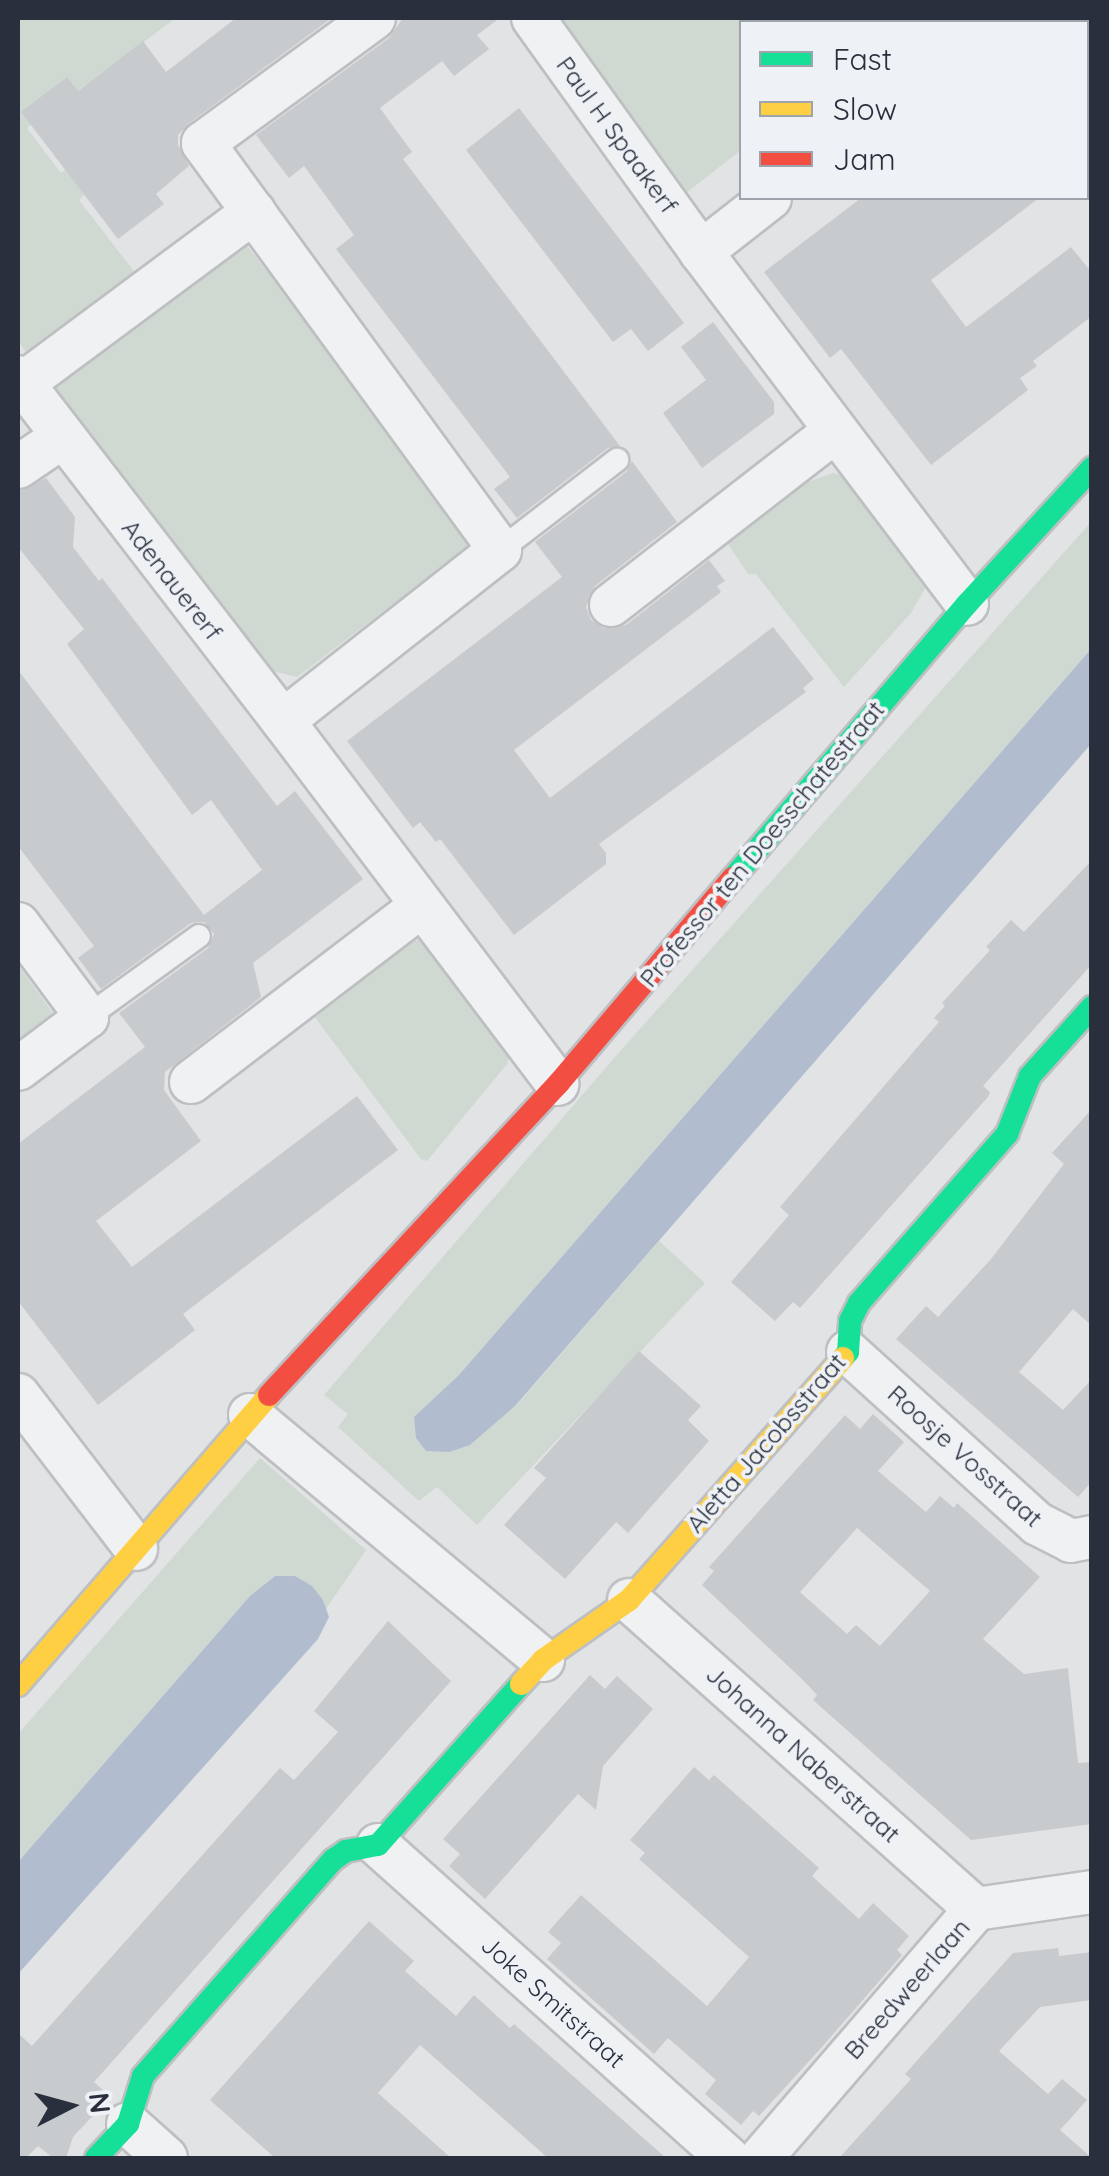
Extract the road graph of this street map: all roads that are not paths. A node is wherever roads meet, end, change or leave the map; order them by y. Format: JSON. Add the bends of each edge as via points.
{"nodes":[{"id":1,"x":374,"y":18,"type":"edge"},
{"id":2,"x":533,"y":18,"type":"edge"},
{"id":3,"x":767,"y":200,"type":"edge"},
{"id":4,"x":254,"y":212,"type":"junction"},
{"id":5,"x":701,"y":252,"type":"junction"},
{"id":6,"x":20,"y":380,"type":"edge"},
{"id":7,"x":835,"y":431,"type":"junction"},
{"id":8,"x":61,"y":438,"type":"junction"},
{"id":9,"x":618,"y":460,"type":"dead end"},
{"id":10,"x":18,"y":467,"type":"edge"},
{"id":11,"x":1092,"y":468,"type":"edge"},
{"id":12,"x":500,"y":550,"type":"junction"},
{"id":13,"x":611,"y":604,"type":"dead end"},
{"id":14,"x":967,"y":604,"type":"junction"},
{"id":15,"x":282,"y":721,"type":"junction"},
{"id":16,"x":420,"y":906,"type":"junction"},
{"id":17,"x":18,"y":924,"type":"edge"},
{"id":18,"x":199,"y":936,"type":"dead end"},
{"id":19,"x":1092,"y":1006,"type":"edge"},
{"id":20,"x":88,"y":1017,"type":"junction"},
{"id":21,"x":18,"y":1069,"type":"edge"},
{"id":22,"x":191,"y":1082,"type":"dead end"},
{"id":23,"x":558,"y":1084,"type":"junction"},
{"id":24,"x":848,"y":1352,"type":"junction"},
{"id":25,"x":18,"y":1395,"type":"edge"},
{"id":26,"x":250,"y":1415,"type":"junction"},
{"id":27,"x":1092,"y":1536,"type":"edge"},
{"id":28,"x":136,"y":1548,"type":"junction"},
{"id":29,"x":630,"y":1600,"type":"junction"},
{"id":30,"x":543,"y":1660,"type":"junction"},
{"id":31,"x":18,"y":1685,"type":"edge"},
{"id":32,"x":378,"y":1844,"type":"junction"},
{"id":33,"x":1092,"y":1892,"type":"edge"},
{"id":34,"x":976,"y":1909,"type":"junction"},
{"id":35,"x":128,"y":2124,"type":"junction"},
{"id":36,"x":96,"y":2158,"type":"edge"},
{"id":37,"x":166,"y":2158,"type":"edge"},
{"id":38,"x":728,"y":2158,"type":"edge"},
{"id":39,"x":761,"y":2158,"type":"edge"}],
"edges":[{"from":1,"to":4,"type":"street","via":[[203,143]]},
{"from":2,"to":5,"type":"street","name":"Paul H Spaakerf"},
{"from":3,"to":5,"type":"street"},
{"from":4,"to":6,"type":"street"},
{"from":4,"to":12,"type":"street"},
{"from":5,"to":7,"type":"street"},
{"from":6,"to":8,"type":"street","name":"Adenauererf"},
{"from":7,"to":13,"type":"street"},
{"from":7,"to":14,"type":"street"},
{"from":8,"to":10,"type":"street"},
{"from":8,"to":15,"type":"street","name":"Adenauererf"},
{"from":9,"to":12,"type":"lane"},
{"from":11,"to":14,"type":"street","name":"Professor ten Doesschatestraat"},
{"from":12,"to":15,"type":"street"},
{"from":14,"to":23,"type":"street","name":"Professor ten Doesschatestraat"},
{"from":15,"to":16,"type":"street"},
{"from":16,"to":22,"type":"street"},
{"from":16,"to":23,"type":"street"},
{"from":17,"to":20,"type":"street"},
{"from":18,"to":20,"type":"lane"},
{"from":19,"to":24,"type":"street","name":"Aletta Jacobsstraat","via":[[1030,1076],[1007,1134],[859,1303]]},
{"from":20,"to":21,"type":"street"},
{"from":23,"to":26,"type":"street","name":"Professor ten Doesschatestraat"},
{"from":24,"to":27,"type":"street","name":"Roosje Vosstraat","via":[[1038,1524],[1071,1540]]},
{"from":24,"to":29,"type":"street","name":"Aletta Jacobsstraat"},
{"from":25,"to":28,"type":"street"},
{"from":26,"to":28,"type":"street","name":"Professor ten Doesschatestraat"},
{"from":26,"to":30,"type":"street"},
{"from":28,"to":31,"type":"street","name":"Professor ten Doesschatestraat"},
{"from":29,"to":30,"type":"street","name":"Aletta Jacobsstraat"},
{"from":29,"to":34,"type":"street","name":"Johanna Naberstraat"},
{"from":30,"to":32,"type":"street","name":"Aletta Jacobsstraat"},
{"from":32,"to":35,"type":"street","name":"Aletta Jacobsstraat","via":[[346,1851],[320,1874],[143,2076]]},
{"from":32,"to":38,"type":"street","name":"Joke Smitstraat"},
{"from":33,"to":34,"type":"street","name":"Breedweerlaan"},
{"from":34,"to":39,"type":"street","name":"Breedweerlaan"},
{"from":35,"to":36,"type":"street","name":"Aletta Jacobsstraat"},
{"from":35,"to":37,"type":"street"}]}
